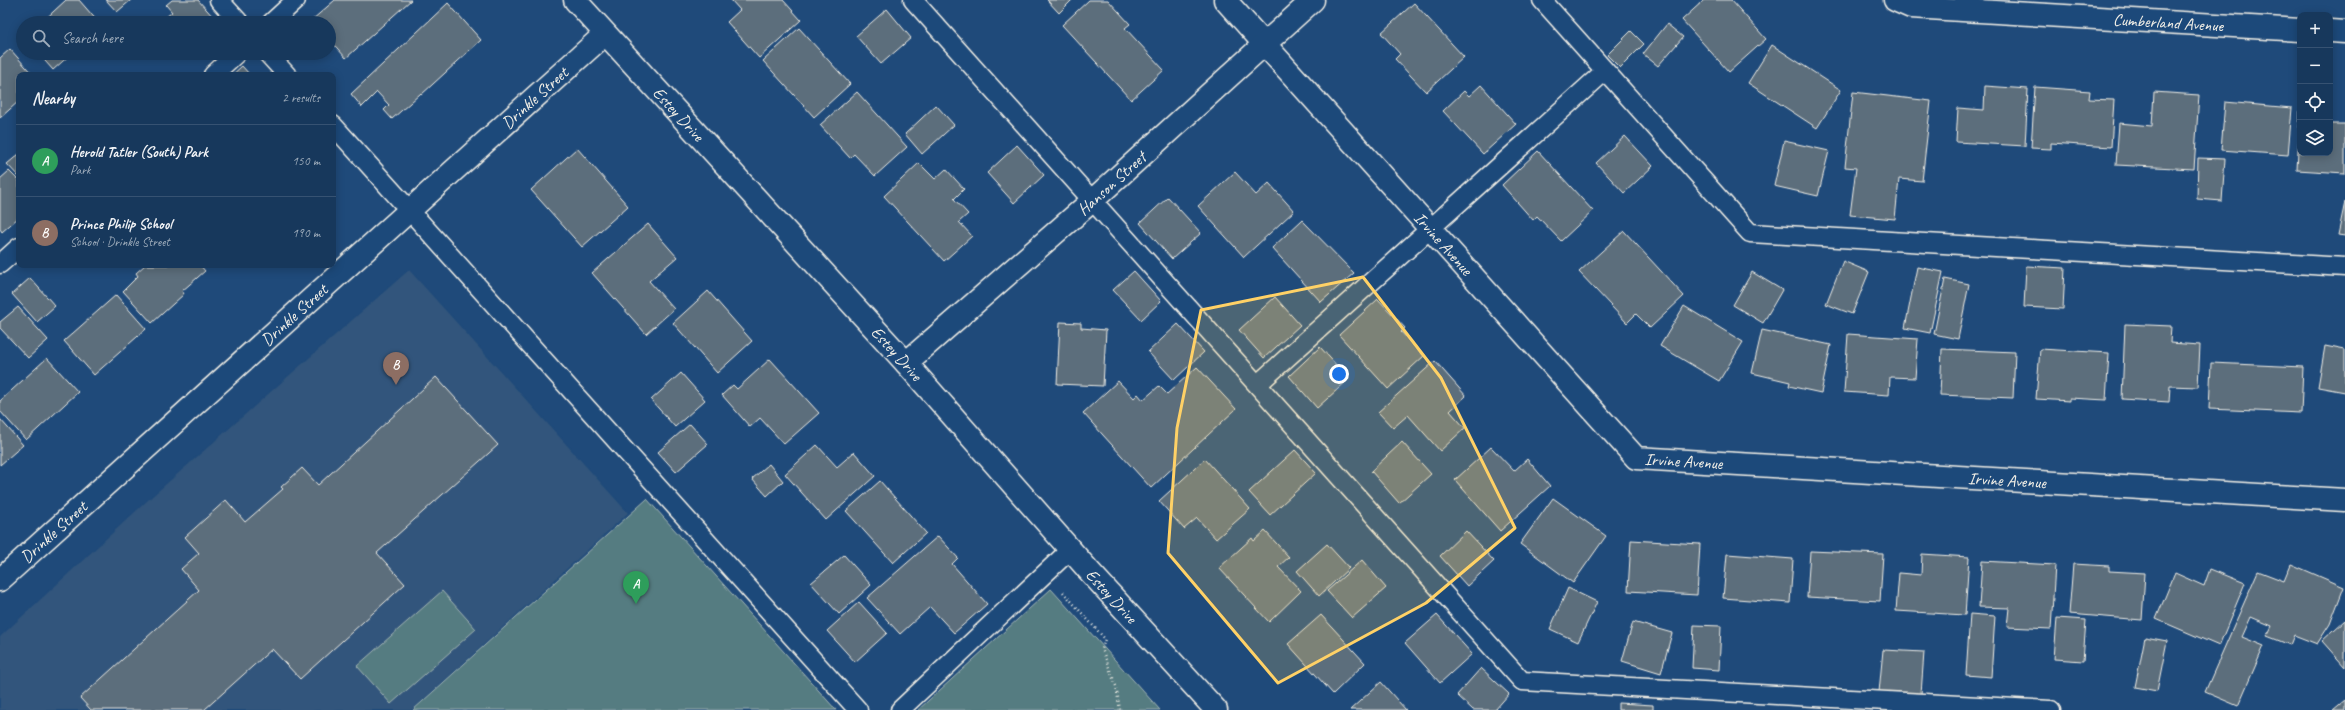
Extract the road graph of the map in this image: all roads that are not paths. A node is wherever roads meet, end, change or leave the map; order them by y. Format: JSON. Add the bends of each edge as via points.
{"nodes":[{"id":1,"x":219,"y":0,"type":"edge"},
{"id":2,"x":296,"y":0,"type":"edge"},
{"id":3,"x":575,"y":0,"type":"edge"},
{"id":4,"x":913,"y":0,"type":"edge"},
{"id":5,"x":1225,"y":0,"type":"edge"},
{"id":6,"x":1313,"y":0,"type":"edge"},
{"id":7,"x":1542,"y":0,"type":"edge"},
{"id":8,"x":1895,"y":0,"type":"edge"},
{"id":9,"x":234,"y":16,"type":"edge"},
{"id":10,"x":279,"y":16,"type":"edge"},
{"id":11,"x":2297,"y":30,"type":"edge"},
{"id":12,"x":2333,"y":31,"type":"edge"},
{"id":13,"x":2345,"y":32,"type":"edge"},
{"id":14,"x":605,"y":34,"type":"junction"},
{"id":15,"x":1264,"y":44,"type":"junction"},
{"id":16,"x":229,"y":60,"type":"edge"},
{"id":17,"x":273,"y":60,"type":"edge"},
{"id":18,"x":1606,"y":71,"type":"junction"},
{"id":19,"x":216,"y":72,"type":"edge"},
{"id":20,"x":284,"y":72,"type":"edge"},
{"id":21,"x":336,"y":128,"type":"edge"},
{"id":22,"x":1093,"y":200,"type":"junction"},
{"id":23,"x":411,"y":211,"type":"junction"},
{"id":24,"x":1431,"y":228,"type":"junction"},
{"id":25,"x":16,"y":250,"type":"edge"},
{"id":26,"x":0,"y":264,"type":"edge"},
{"id":27,"x":2345,"y":267,"type":"edge"},
{"id":28,"x":906,"y":363,"type":"junction"},
{"id":29,"x":1258,"y":384,"type":"junction"},
{"id":30,"x":2345,"y":500,"type":"edge"},
{"id":31,"x":1071,"y":549,"type":"junction"},
{"id":32,"x":0,"y":580,"type":"edge"},
{"id":33,"x":858,"y":710,"type":"edge"},
{"id":34,"x":900,"y":710,"type":"edge"},
{"id":35,"x":1216,"y":710,"type":"edge"},
{"id":36,"x":2051,"y":710,"type":"edge"}],
"edges":[{"from":1,"to":9,"type":"lane"},
{"from":2,"to":10,"type":"lane"},
{"from":3,"to":14,"type":"street","name":"Estey Drive"},
{"from":4,"to":22,"type":"lane"},
{"from":5,"to":15,"type":"street","name":"Irvine Avenue"},
{"from":6,"to":15,"type":"street","name":"Hanson Street"},
{"from":7,"to":18,"type":"lane"},
{"from":8,"to":11,"type":"street","name":"Cumberland Avenue","via":[[1911,7]]},
{"from":12,"to":13,"type":"street"},
{"from":14,"to":23,"type":"street","name":"Drinkle Street"},
{"from":14,"to":28,"type":"street","name":"Estey Drive"},
{"from":15,"to":22,"type":"street","name":"Hanson Street"},
{"from":15,"to":24,"type":"street","name":"Irvine Avenue"},
{"from":16,"to":19,"type":"lane"},
{"from":17,"to":20,"type":"lane"},
{"from":18,"to":24,"type":"lane"},
{"from":18,"to":27,"type":"lane","via":[[1750,233]]},
{"from":21,"to":23,"type":"lane"},
{"from":22,"to":28,"type":"street","name":"Hanson Street"},
{"from":22,"to":29,"type":"lane"},
{"from":23,"to":32,"type":"street","name":"Drinkle Street"},
{"from":23,"to":33,"type":"lane"},
{"from":24,"to":29,"type":"lane"},
{"from":24,"to":30,"type":"street","name":"Irvine Avenue","via":[[1636,458]]},
{"from":25,"to":26,"type":"lane"},
{"from":28,"to":31,"type":"street","name":"Estey Drive"},
{"from":29,"to":36,"type":"lane","via":[[1522,681]]},
{"from":31,"to":34,"type":"lane"},
{"from":31,"to":35,"type":"street","name":"Estey Drive"}]}
